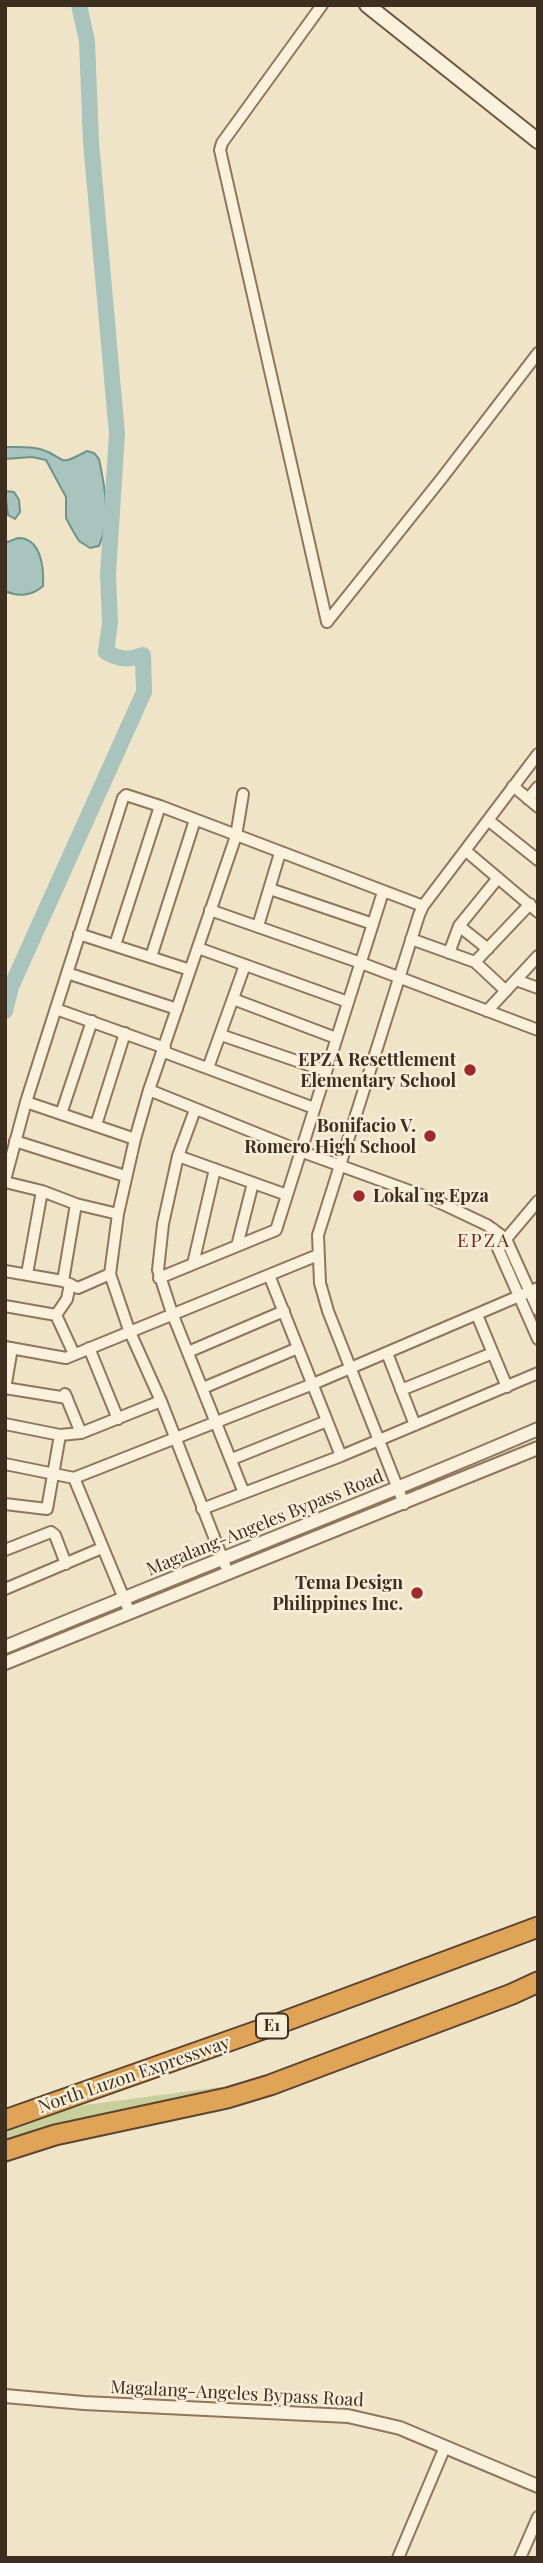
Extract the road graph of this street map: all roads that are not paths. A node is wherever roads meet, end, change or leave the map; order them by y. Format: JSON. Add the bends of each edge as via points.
{"nodes":[{"id":1,"x":322,"y":5,"type":"edge"},
{"id":2,"x":367,"y":5,"type":"edge"},
{"id":3,"x":538,"y":141,"type":"edge"},
{"id":4,"x":538,"y":353,"type":"edge"},
{"id":5,"x":538,"y":754,"type":"edge"},
{"id":6,"x":513,"y":786,"type":"junction"},
{"id":7,"x":538,"y":788,"type":"edge"},
{"id":8,"x":243,"y":794,"type":"dead end"},
{"id":9,"x":528,"y":799,"type":"junction"},
{"id":10,"x":160,"y":806,"type":"junction"},
{"id":11,"x":538,"y":807,"type":"edge"},
{"id":12,"x":195,"y":820,"type":"junction"},
{"id":13,"x":488,"y":820,"type":"junction"},
{"id":14,"x":236,"y":836,"type":"junction"},
{"id":15,"x":466,"y":851,"type":"junction"},
{"id":16,"x":281,"y":853,"type":"junction"},
{"id":17,"x":538,"y":860,"type":"edge"},
{"id":18,"x":498,"y":877,"type":"junction"},
{"id":19,"x":270,"y":889,"type":"junction"},
{"id":20,"x":383,"y":892,"type":"junction"},
{"id":21,"x":423,"y":906,"type":"junction"},
{"id":22,"x":534,"y":908,"type":"edge"},
{"id":23,"x":210,"y":910,"type":"junction"},
{"id":24,"x":373,"y":924,"type":"junction"},
{"id":25,"x":258,"y":926,"type":"junction"},
{"id":26,"x":459,"y":926,"type":"junction"},
{"id":27,"x":79,"y":934,"type":"junction"},
{"id":28,"x":411,"y":939,"type":"junction"},
{"id":29,"x":116,"y":946,"type":"junction"},
{"id":30,"x":198,"y":948,"type":"junction"},
{"id":31,"x":488,"y":949,"type":"junction"},
{"id":32,"x":449,"y":953,"type":"junction"},
{"id":33,"x":538,"y":956,"type":"edge"},
{"id":34,"x":151,"y":957,"type":"junction"},
{"id":35,"x":475,"y":962,"type":"junction"},
{"id":36,"x":361,"y":963,"type":"junction"},
{"id":37,"x":245,"y":965,"type":"junction"},
{"id":38,"x":190,"y":970,"type":"junction"},
{"id":39,"x":67,"y":973,"type":"junction"},
{"id":40,"x":399,"y":977,"type":"junction"},
{"id":41,"x":516,"y":980,"type":"junction"},
{"id":42,"x":538,"y":988,"type":"edge"},
{"id":43,"x":506,"y":991,"type":"junction"},
{"id":44,"x":233,"y":999,"type":"junction"},
{"id":45,"x":348,"y":1002,"type":"junction"},
{"id":46,"x":177,"y":1009,"type":"junction"},
{"id":47,"x":55,"y":1010,"type":"junction"},
{"id":48,"x":487,"y":1011,"type":"junction"},
{"id":49,"x":92,"y":1021,"type":"junction"},
{"id":50,"x":538,"y":1030,"type":"edge"},
{"id":51,"x":125,"y":1033,"type":"junction"},
{"id":52,"x":221,"y":1035,"type":"junction"},
{"id":53,"x":337,"y":1038,"type":"junction"},
{"id":54,"x":164,"y":1050,"type":"junction"},
{"id":55,"x":208,"y":1068,"type":"junction"},
{"id":56,"x":326,"y":1071,"type":"junction"},
{"id":57,"x":149,"y":1090,"type":"junction"},
{"id":58,"x":26,"y":1102,"type":"junction"},
{"id":59,"x":314,"y":1108,"type":"junction"},
{"id":60,"x":195,"y":1110,"type":"junction"},
{"id":61,"x":61,"y":1114,"type":"junction"},
{"id":62,"x":96,"y":1125,"type":"junction"},
{"id":63,"x":135,"y":1139,"type":"junction"},
{"id":64,"x":15,"y":1141,"type":"junction"},
{"id":65,"x":300,"y":1151,"type":"junction"},
{"id":66,"x":178,"y":1156,"type":"junction"},
{"id":67,"x":340,"y":1166,"type":"junction"},
{"id":68,"x":215,"y":1169,"type":"junction"},
{"id":69,"x":125,"y":1176,"type":"junction"},
{"id":70,"x":5,"y":1181,"type":"edge"},
{"id":71,"x":253,"y":1183,"type":"junction"},
{"id":72,"x":42,"y":1191,"type":"junction"},
{"id":73,"x":287,"y":1195,"type":"junction"},
{"id":74,"x":538,"y":1201,"type":"edge"},
{"id":75,"x":76,"y":1204,"type":"junction"},
{"id":76,"x":118,"y":1214,"type":"junction"},
{"id":77,"x":501,"y":1242,"type":"junction"},
{"id":78,"x":237,"y":1246,"type":"junction"},
{"id":79,"x":318,"y":1255,"type":"junction"},
{"id":80,"x":193,"y":1264,"type":"junction"},
{"id":81,"x":5,"y":1270,"type":"edge"},
{"id":82,"x":27,"y":1274,"type":"junction"},
{"id":83,"x":110,"y":1274,"type":"junction"},
{"id":84,"x":269,"y":1275,"type":"junction"},
{"id":85,"x":159,"y":1278,"type":"junction"},
{"id":86,"x":67,"y":1282,"type":"junction"},
{"id":87,"x":529,"y":1291,"type":"edge"},
{"id":88,"x":5,"y":1306,"type":"edge"},
{"id":89,"x":538,"y":1310,"type":"edge"},
{"id":90,"x":284,"y":1311,"type":"junction"},
{"id":91,"x":172,"y":1314,"type":"junction"},
{"id":92,"x":55,"y":1315,"type":"junction"},
{"id":93,"x":477,"y":1315,"type":"junction"},
{"id":94,"x":129,"y":1330,"type":"junction"},
{"id":95,"x":538,"y":1339,"type":"edge"},
{"id":96,"x":9,"y":1348,"type":"edge"},
{"id":97,"x":89,"y":1348,"type":"junction"},
{"id":98,"x":299,"y":1348,"type":"junction"},
{"id":99,"x":188,"y":1352,"type":"junction"},
{"id":100,"x":387,"y":1353,"type":"junction"},
{"id":101,"x":493,"y":1353,"type":"junction"},
{"id":102,"x":74,"y":1354,"type":"junction"},
{"id":103,"x":351,"y":1367,"type":"junction"},
{"id":104,"x":538,"y":1373,"type":"edge"},
{"id":105,"x":313,"y":1384,"type":"junction"},
{"id":106,"x":507,"y":1387,"type":"junction"},
{"id":107,"x":5,"y":1388,"type":"edge"},
{"id":108,"x":203,"y":1388,"type":"junction"},
{"id":109,"x":401,"y":1390,"type":"junction"},
{"id":110,"x":161,"y":1401,"type":"junction"},
{"id":111,"x":118,"y":1419,"type":"junction"},
{"id":112,"x":327,"y":1421,"type":"junction"},
{"id":113,"x":216,"y":1422,"type":"junction"},
{"id":114,"x":5,"y":1424,"type":"edge"},
{"id":115,"x":415,"y":1426,"type":"junction"},
{"id":116,"x":538,"y":1429,"type":"edge"},
{"id":117,"x":81,"y":1433,"type":"junction"},
{"id":118,"x":60,"y":1435,"type":"junction"},
{"id":119,"x":175,"y":1437,"type":"junction"},
{"id":120,"x":379,"y":1441,"type":"junction"},
{"id":121,"x":538,"y":1448,"type":"edge"},
{"id":122,"x":341,"y":1456,"type":"junction"},
{"id":123,"x":232,"y":1459,"type":"junction"},
{"id":124,"x":5,"y":1464,"type":"edge"},
{"id":125,"x":53,"y":1473,"type":"junction"},
{"id":126,"x":74,"y":1478,"type":"junction"},
{"id":127,"x":397,"y":1489,"type":"junction"},
{"id":128,"x":244,"y":1493,"type":"junction"},
{"id":129,"x":5,"y":1504,"type":"edge"},
{"id":130,"x":404,"y":1504,"type":"junction"},
{"id":131,"x":202,"y":1509,"type":"junction"},
{"id":132,"x":102,"y":1549,"type":"junction"},
{"id":133,"x":5,"y":1550,"type":"edge"},
{"id":134,"x":221,"y":1558,"type":"junction"},
{"id":135,"x":66,"y":1564,"type":"junction"},
{"id":136,"x":229,"y":1575,"type":"junction"},
{"id":137,"x":5,"y":1589,"type":"edge"},
{"id":138,"x":123,"y":1598,"type":"junction"},
{"id":139,"x":130,"y":1613,"type":"junction"},
{"id":140,"x":5,"y":1647,"type":"edge"},
{"id":141,"x":5,"y":1663,"type":"edge"},
{"id":142,"x":538,"y":1927,"type":"edge"},
{"id":143,"x":538,"y":1982,"type":"edge"},
{"id":144,"x":5,"y":2120,"type":"edge"},
{"id":145,"x":5,"y":2151,"type":"edge"},
{"id":146,"x":5,"y":2396,"type":"edge"},
{"id":147,"x":445,"y":2447,"type":"junction"},
{"id":148,"x":538,"y":2486,"type":"edge"},
{"id":149,"x":538,"y":2517,"type":"edge"},
{"id":150,"x":398,"y":2558,"type":"edge"},
{"id":151,"x":520,"y":2558,"type":"edge"}],
"edges":[{"from":1,"to":4,"type":"street","via":[[220,150],[327,622]]},
{"from":2,"to":3,"type":"main road"},
{"from":5,"to":6,"type":"street"},
{"from":6,"to":9,"type":"street"},
{"from":6,"to":13,"type":"street"},
{"from":7,"to":9,"type":"street"},
{"from":8,"to":14,"type":"street"},
{"from":9,"to":11,"type":"street"},
{"from":10,"to":12,"type":"street"},
{"from":10,"to":27,"type":"street","via":[[123,797]]},
{"from":10,"to":29,"type":"street"},
{"from":12,"to":14,"type":"street"},
{"from":12,"to":34,"type":"street"},
{"from":13,"to":15,"type":"street"},
{"from":13,"to":17,"type":"street"},
{"from":14,"to":16,"type":"street"},
{"from":14,"to":23,"type":"street"},
{"from":15,"to":18,"type":"street"},
{"from":15,"to":21,"type":"street"},
{"from":16,"to":19,"type":"street"},
{"from":16,"to":20,"type":"street"},
{"from":18,"to":22,"type":"street"},
{"from":18,"to":26,"type":"street"},
{"from":19,"to":24,"type":"street"},
{"from":19,"to":25,"type":"street"},
{"from":20,"to":21,"type":"street"},
{"from":20,"to":24,"type":"street"},
{"from":21,"to":28,"type":"street"},
{"from":22,"to":31,"type":"street"},
{"from":23,"to":25,"type":"street"},
{"from":23,"to":30,"type":"street"},
{"from":24,"to":36,"type":"street"},
{"from":25,"to":36,"type":"street"},
{"from":26,"to":31,"type":"street"},
{"from":26,"to":32,"type":"street"},
{"from":27,"to":29,"type":"street"},
{"from":27,"to":39,"type":"street"},
{"from":28,"to":32,"type":"street"},
{"from":28,"to":40,"type":"street"},
{"from":29,"to":34,"type":"street"},
{"from":30,"to":37,"type":"street"},
{"from":30,"to":38,"type":"street"},
{"from":31,"to":35,"type":"street"},
{"from":32,"to":35,"type":"street"},
{"from":33,"to":41,"type":"street"},
{"from":34,"to":38,"type":"street"},
{"from":35,"to":43,"type":"street"},
{"from":36,"to":40,"type":"street"},
{"from":36,"to":45,"type":"street"},
{"from":37,"to":44,"type":"street"},
{"from":37,"to":45,"type":"street"},
{"from":38,"to":46,"type":"street"},
{"from":39,"to":46,"type":"street"},
{"from":39,"to":47,"type":"street"},
{"from":40,"to":48,"type":"street"},
{"from":40,"to":67,"type":"street"},
{"from":41,"to":42,"type":"street"},
{"from":41,"to":43,"type":"street"},
{"from":43,"to":48,"type":"street"},
{"from":44,"to":52,"type":"street"},
{"from":44,"to":53,"type":"street"},
{"from":45,"to":53,"type":"street"},
{"from":46,"to":54,"type":"street"},
{"from":47,"to":49,"type":"street"},
{"from":47,"to":58,"type":"street"},
{"from":48,"to":50,"type":"street"},
{"from":49,"to":51,"type":"street"},
{"from":49,"to":61,"type":"street"},
{"from":51,"to":54,"type":"street"},
{"from":51,"to":62,"type":"street"},
{"from":52,"to":55,"type":"street"},
{"from":52,"to":56,"type":"street"},
{"from":53,"to":56,"type":"street"},
{"from":54,"to":55,"type":"street"},
{"from":54,"to":57,"type":"street"},
{"from":55,"to":59,"type":"street"},
{"from":56,"to":59,"type":"street"},
{"from":57,"to":60,"type":"street"},
{"from":57,"to":63,"type":"street"},
{"from":58,"to":61,"type":"street"},
{"from":58,"to":64,"type":"street"},
{"from":59,"to":65,"type":"street"},
{"from":60,"to":65,"type":"street"},
{"from":60,"to":66,"type":"street"},
{"from":61,"to":62,"type":"street"},
{"from":62,"to":63,"type":"street"},
{"from":63,"to":69,"type":"street"},
{"from":64,"to":69,"type":"street"},
{"from":64,"to":70,"type":"street"},
{"from":65,"to":67,"type":"street"},
{"from":65,"to":73,"type":"street"},
{"from":66,"to":68,"type":"street"},
{"from":66,"to":85,"type":"street","via":[[159,1248]]},
{"from":67,"to":77,"type":"street","via":[[480,1221],[493,1229]]},
{"from":67,"to":79,"type":"street","via":[[323,1214]]},
{"from":68,"to":71,"type":"street"},
{"from":68,"to":80,"type":"street"},
{"from":69,"to":76,"type":"street"},
{"from":70,"to":72,"type":"street"},
{"from":71,"to":73,"type":"street"},
{"from":71,"to":78,"type":"street"},
{"from":72,"to":75,"type":"street"},
{"from":72,"to":82,"type":"street"},
{"from":73,"to":78,"type":"street","via":[[276,1230]]},
{"from":74,"to":77,"type":"street"},
{"from":75,"to":76,"type":"street"},
{"from":75,"to":86,"type":"street"},
{"from":76,"to":83,"type":"street"},
{"from":77,"to":87,"type":"street"},
{"from":78,"to":80,"type":"street"},
{"from":79,"to":84,"type":"street"},
{"from":79,"to":103,"type":"street","via":[[328,1311]]},
{"from":80,"to":85,"type":"street"},
{"from":81,"to":82,"type":"street"},
{"from":82,"to":86,"type":"street"},
{"from":83,"to":86,"type":"street","via":[[79,1288]]},
{"from":83,"to":94,"type":"street"},
{"from":84,"to":90,"type":"street"},
{"from":84,"to":91,"type":"street"},
{"from":85,"to":91,"type":"street"},
{"from":86,"to":92,"type":"street","via":[[66,1299]]},
{"from":87,"to":89,"type":"street"},
{"from":87,"to":93,"type":"street"},
{"from":87,"to":95,"type":"street"},
{"from":88,"to":92,"type":"street"},
{"from":90,"to":98,"type":"street"},
{"from":90,"to":99,"type":"street"},
{"from":91,"to":94,"type":"street"},
{"from":91,"to":99,"type":"street"},
{"from":92,"to":102,"type":"street"},
{"from":93,"to":100,"type":"street"},
{"from":93,"to":101,"type":"street"},
{"from":94,"to":97,"type":"street"},
{"from":94,"to":110,"type":"street"},
{"from":96,"to":102,"type":"street","via":[[60,1358]]},
{"from":96,"to":107,"type":"street"},
{"from":97,"to":102,"type":"street"},
{"from":97,"to":111,"type":"street"},
{"from":98,"to":105,"type":"street"},
{"from":98,"to":108,"type":"street"},
{"from":99,"to":108,"type":"street"},
{"from":100,"to":103,"type":"street"},
{"from":100,"to":109,"type":"street"},
{"from":101,"to":106,"type":"street"},
{"from":101,"to":109,"type":"street"},
{"from":103,"to":105,"type":"street"},
{"from":103,"to":120,"type":"street"},
{"from":104,"to":106,"type":"street"},
{"from":105,"to":112,"type":"street"},
{"from":105,"to":113,"type":"street"},
{"from":106,"to":115,"type":"street"},
{"from":107,"to":117,"type":"street","via":[[66,1395]]},
{"from":108,"to":113,"type":"street"},
{"from":109,"to":115,"type":"street"},
{"from":110,"to":111,"type":"street"},
{"from":110,"to":119,"type":"street"},
{"from":111,"to":117,"type":"street"},
{"from":112,"to":122,"type":"street"},
{"from":112,"to":123,"type":"street"},
{"from":113,"to":119,"type":"street"},
{"from":113,"to":123,"type":"street"},
{"from":114,"to":118,"type":"street"},
{"from":115,"to":120,"type":"street"},
{"from":116,"to":127,"type":"street","name":"Magalang-Angeles Bypass Road"},
{"from":117,"to":118,"type":"street"},
{"from":118,"to":125,"type":"street"},
{"from":119,"to":126,"type":"street"},
{"from":119,"to":131,"type":"street"},
{"from":120,"to":122,"type":"street"},
{"from":120,"to":127,"type":"street"},
{"from":121,"to":130,"type":"street","name":"Magalang-Angeles Bypass Road"},
{"from":122,"to":128,"type":"street"},
{"from":123,"to":128,"type":"street"},
{"from":124,"to":125,"type":"street"},
{"from":125,"to":126,"type":"street"},
{"from":125,"to":129,"type":"street","via":[[47,1509]]},
{"from":126,"to":132,"type":"street"},
{"from":127,"to":130,"type":"street"},
{"from":127,"to":134,"type":"street","name":"Magalang-Angeles Bypass Road"},
{"from":128,"to":131,"type":"street"},
{"from":130,"to":136,"type":"street","name":"Magalang-Angeles Bypass Road"},
{"from":131,"to":134,"type":"street"},
{"from":132,"to":135,"type":"street"},
{"from":132,"to":138,"type":"street"},
{"from":133,"to":135,"type":"street","via":[[51,1532]]},
{"from":134,"to":136,"type":"street"},
{"from":134,"to":138,"type":"street","name":"Magalang-Angeles Bypass Road"},
{"from":135,"to":137,"type":"street"},
{"from":136,"to":139,"type":"street","name":"Magalang-Angeles Bypass Road"},
{"from":138,"to":139,"type":"street"},
{"from":138,"to":140,"type":"street","name":"Magalang-Angeles Bypass Road"},
{"from":139,"to":141,"type":"street","name":"Magalang-Angeles Bypass Road"},
{"from":142,"to":144,"type":"highway","name":"North Luzon Expressway","number":"E1"},
{"from":143,"to":145,"type":"highway","name":"North Luzon Expressway","via":[[270,2085]]},
{"from":146,"to":147,"type":"street","name":"Magalang-Angeles Bypass Road","via":[[348,2416],[400,2428]]},
{"from":147,"to":148,"type":"street","name":"Magalang-Angeles Bypass Road"},
{"from":147,"to":150,"type":"street"},
{"from":149,"to":151,"type":"street"}]}
